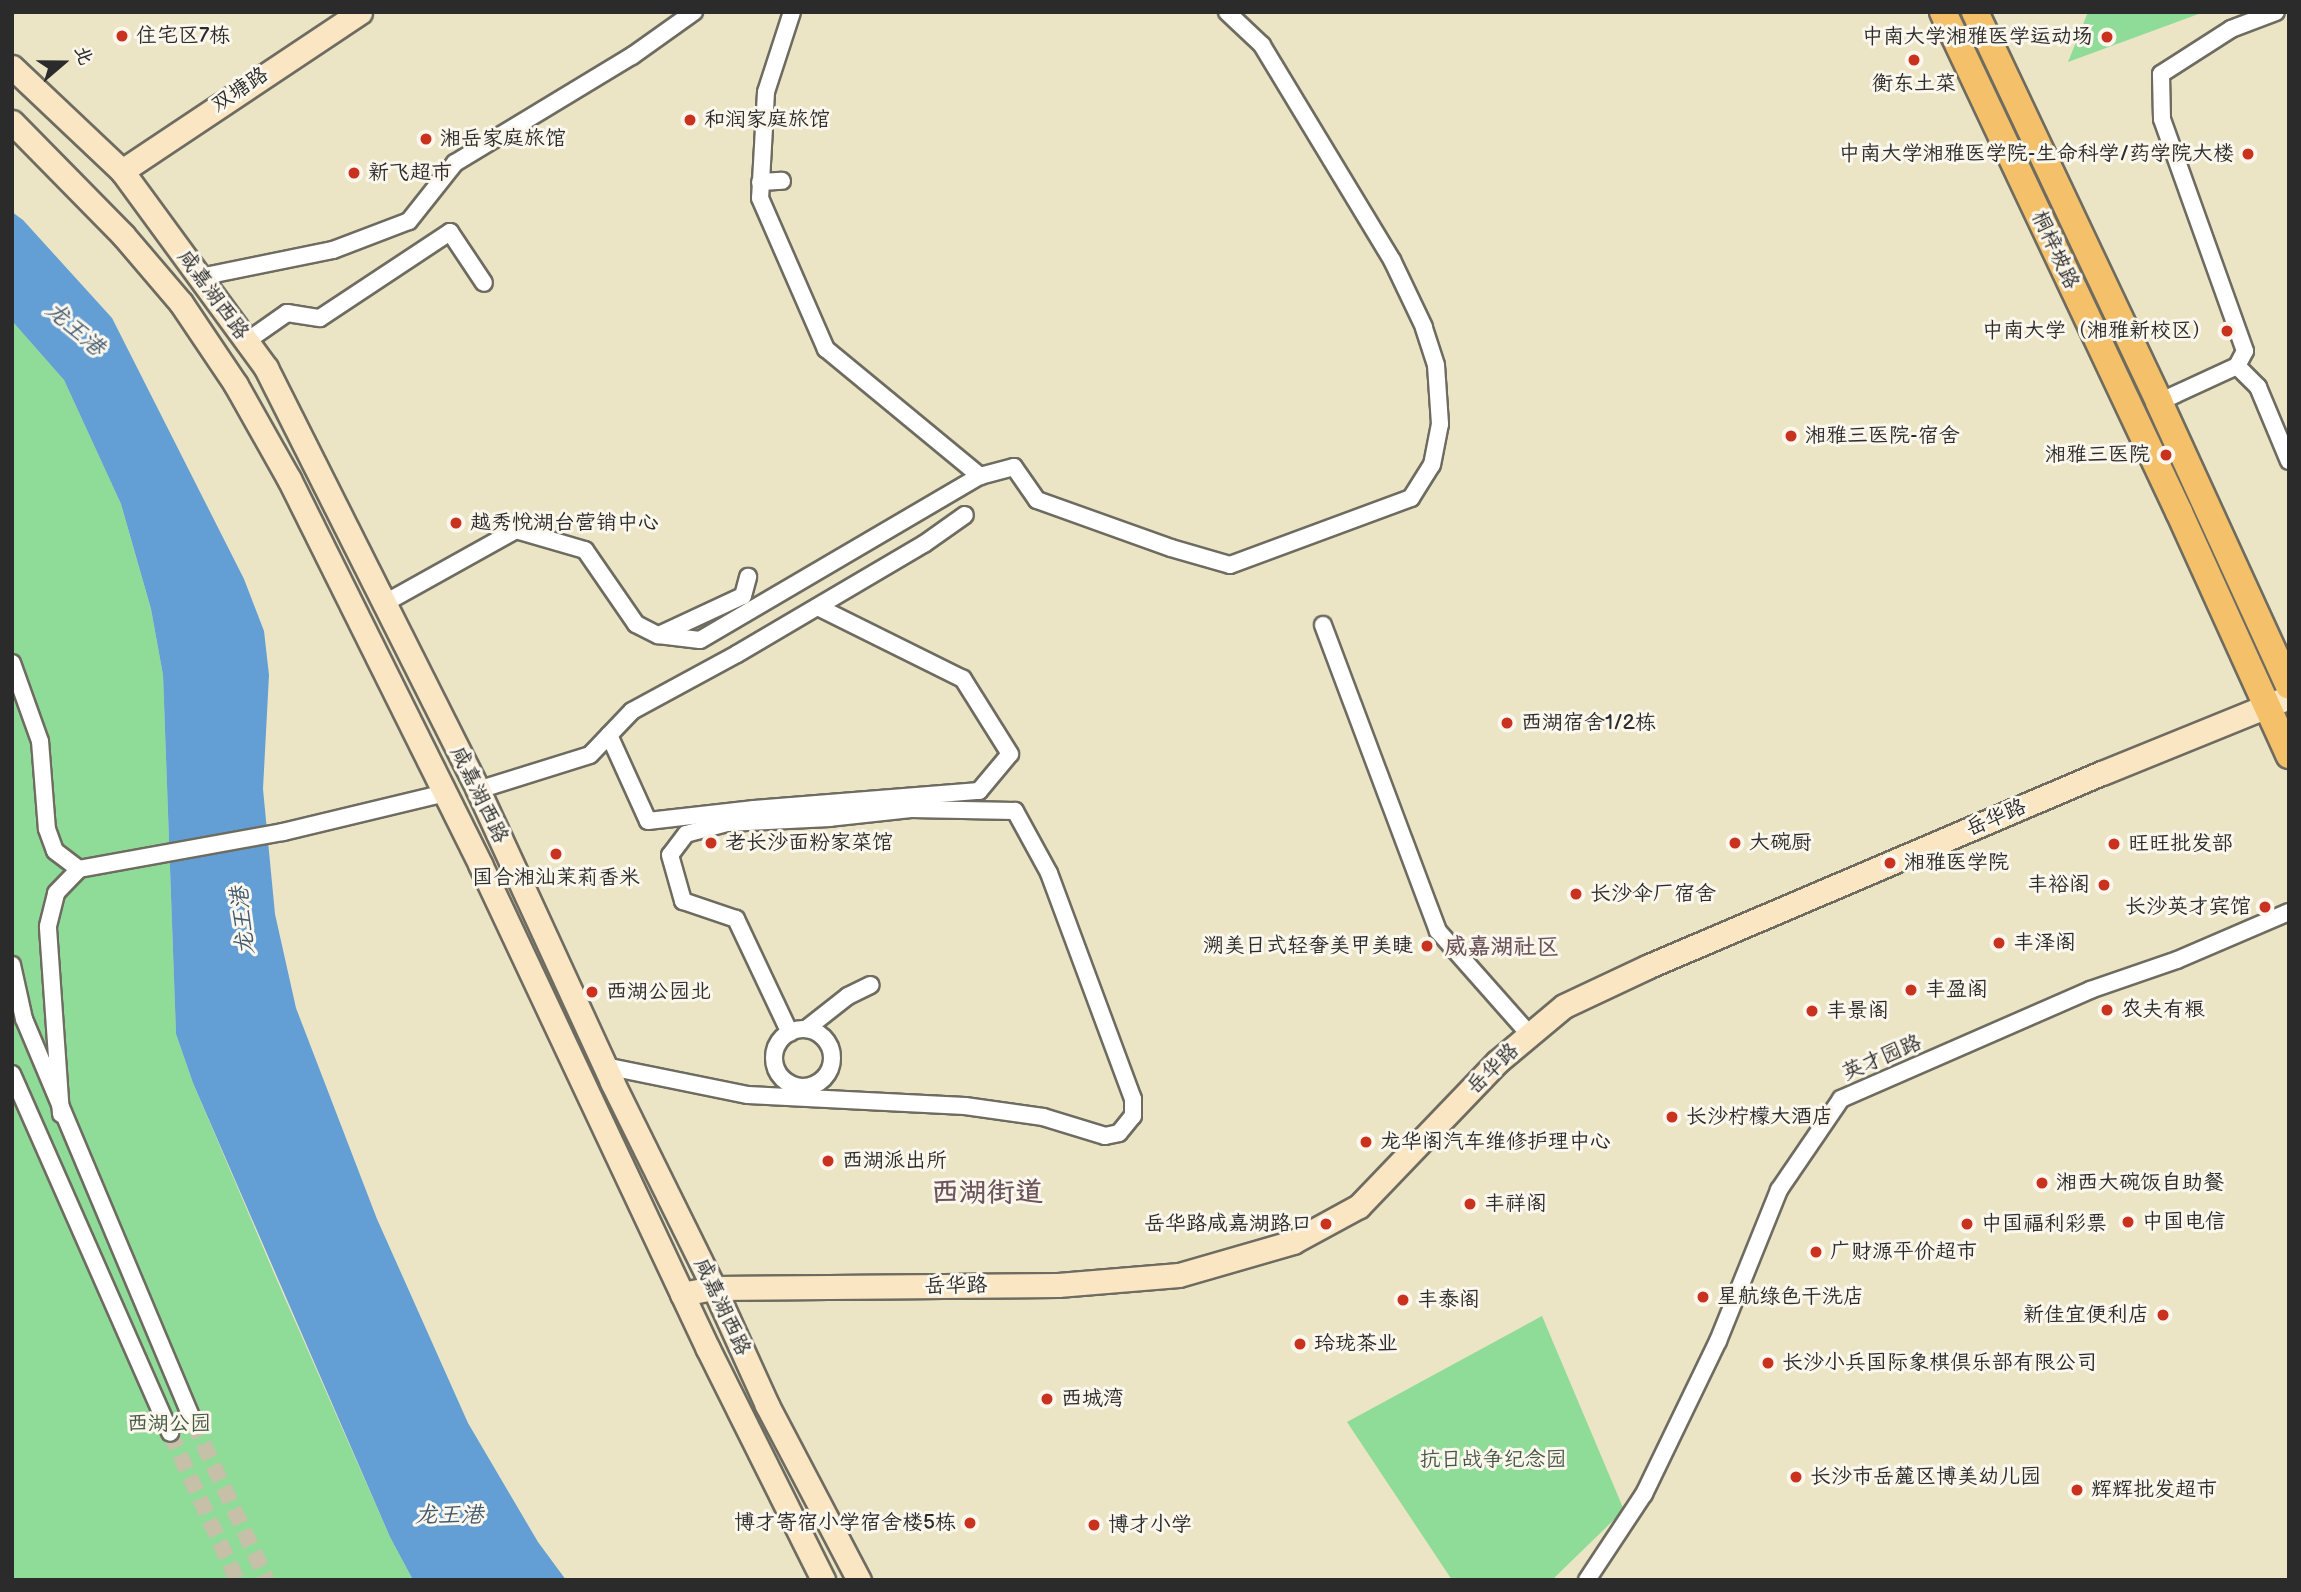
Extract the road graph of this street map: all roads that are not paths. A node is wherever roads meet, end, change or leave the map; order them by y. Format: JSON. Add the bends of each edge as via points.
{"nodes":[{"id":1,"x":360,"y":12,"type":"edge"},
{"id":2,"x":694,"y":12,"type":"edge"},
{"id":3,"x":792,"y":12,"type":"edge"},
{"id":4,"x":1227,"y":12,"type":"edge"},
{"id":5,"x":1943,"y":12,"type":"edge"},
{"id":6,"x":1975,"y":12,"type":"edge"},
{"id":7,"x":2276,"y":12,"type":"edge"},
{"id":8,"x":12,"y":67,"type":"edge"},
{"id":9,"x":12,"y":122,"type":"edge"},
{"id":10,"x":122,"y":171,"type":"junction"},
{"id":11,"x":782,"y":181,"type":"dead end"},
{"id":12,"x":760,"y":182,"type":"junction"},
{"id":13,"x":200,"y":277,"type":"junction"},
{"id":14,"x":484,"y":283,"type":"dead end"},
{"id":15,"x":247,"y":341,"type":"junction"},
{"id":16,"x":2237,"y":366,"type":"junction"},
{"id":17,"x":2160,"y":402,"type":"junction"},
{"id":18,"x":2289,"y":461,"type":"edge"},
{"id":19,"x":980,"y":476,"type":"junction"},
{"id":20,"x":965,"y":515,"type":"dead end"},
{"id":21,"x":748,"y":577,"type":"dead end"},
{"id":22,"x":385,"y":603,"type":"junction"},
{"id":23,"x":818,"y":607,"type":"junction"},
{"id":24,"x":1323,"y":625,"type":"dead end"},
{"id":25,"x":659,"y":635,"type":"junction"},
{"id":26,"x":12,"y":663,"type":"edge"},
{"id":27,"x":2289,"y":686,"type":"edge"},
{"id":28,"x":2278,"y":702,"type":"edge"},
{"id":29,"x":609,"y":735,"type":"junction"},
{"id":30,"x":2289,"y":755,"type":"edge"},
{"id":31,"x":478,"y":790,"type":"junction"},
{"id":32,"x":445,"y":793,"type":"junction"},
{"id":33,"x":79,"y":869,"type":"junction"},
{"id":34,"x":2289,"y":912,"type":"edge"},
{"id":35,"x":12,"y":965,"type":"edge"},
{"id":36,"x":871,"y":985,"type":"dead end"},
{"id":37,"x":806,"y":1029,"type":"junction"},
{"id":38,"x":790,"y":1033,"type":"junction"},
{"id":39,"x":1530,"y":1035,"type":"junction"},
{"id":40,"x":606,"y":1066,"type":"junction"},
{"id":41,"x":12,"y":1074,"type":"edge"},
{"id":42,"x":61,"y":1114,"type":"junction"},
{"id":43,"x":714,"y":1288,"type":"junction"},
{"id":44,"x":682,"y":1294,"type":"junction"},
{"id":45,"x":193,"y":1422,"type":"tunnel mouth"},
{"id":46,"x":170,"y":1433,"type":"tunnel mouth"},
{"id":47,"x":823,"y":1580,"type":"edge"},
{"id":48,"x":859,"y":1580,"type":"edge"},
{"id":49,"x":1587,"y":1580,"type":"edge"}],
"edges":[{"from":1,"to":10,"type":"main road","name":"双塘路"},
{"from":2,"to":13,"type":"street","via":[[632,56],[455,163],[409,221],[333,250]]},
{"from":3,"to":12,"type":"street","via":[[766,92]]},
{"from":4,"to":19,"type":"street","via":[[1262,45],[1392,260],[1424,327],[1436,365],[1440,424],[1432,465],[1411,498],[1230,565],[1037,500],[1014,467]]},
{"from":5,"to":28,"type":"main road","name":"桐梓坡路","via":[[2179,512]]},
{"from":6,"to":17,"type":"main road","name":"桐梓坡路"},
{"from":7,"to":16,"type":"street","via":[[2231,29],[2161,74],[2162,119],[2245,351]]},
{"from":8,"to":10,"type":"main road","name":"咸嘉湖西路"},
{"from":9,"to":32,"type":"main road","name":"咸嘉湖西路","via":[[132,245],[181,303],[236,385],[289,480]]},
{"from":10,"to":13,"type":"main road","name":"咸嘉湖西路"},
{"from":11,"to":12,"type":"street"},
{"from":12,"to":19,"type":"street","via":[[760,198],[827,349]]},
{"from":13,"to":15,"type":"main road","name":"咸嘉湖西路"},
{"from":14,"to":15,"type":"street","via":[[450,232],[320,318],[287,313]]},
{"from":15,"to":22,"type":"main road","name":"咸嘉湖西路","via":[[266,368]]},
{"from":16,"to":17,"type":"street"},
{"from":16,"to":18,"type":"street","via":[[2258,387]]},
{"from":17,"to":27,"type":"main road","name":"桐梓坡路"},
{"from":19,"to":25,"type":"street","via":[[700,640]]},
{"from":20,"to":23,"type":"street"},
{"from":21,"to":25,"type":"street","via":[[743,596]]},
{"from":22,"to":25,"type":"street","via":[[516,530],[585,550],[636,624]]},
{"from":22,"to":31,"type":"main road","name":"咸嘉湖西路"},
{"from":23,"to":29,"type":"street","via":[[632,711]]},
{"from":23,"to":29,"type":"street","via":[[962,679],[1010,754],[979,791],[648,821]]},
{"from":24,"to":39,"type":"street","via":[[1438,931]]},
{"from":26,"to":33,"type":"street","via":[[40,741],[47,829],[55,851]]},
{"from":28,"to":30,"type":"main road","name":"桐梓坡路"},
{"from":28,"to":39,"type":"main road","name":"岳华路","via":[[1648,966],[1564,1006]]},
{"from":29,"to":31,"type":"street","via":[[590,755]]},
{"from":31,"to":40,"type":"main road","name":"咸嘉湖西路"},
{"from":32,"to":33,"type":"street","via":[[283,832]]},
{"from":32,"to":44,"type":"main road","name":"咸嘉湖西路"},
{"from":33,"to":42,"type":"street","via":[[56,893],[48,926]]},
{"from":34,"to":49,"type":"street","name":"英才园路","via":[[2177,960],[2090,990],[1841,1099],[1779,1190],[1718,1341],[1644,1494]]},
{"from":35,"to":42,"type":"street","via":[[24,1019]]},
{"from":36,"to":37,"type":"street","via":[[848,996]]},
{"from":37,"to":38,"type":"street"},
{"from":37,"to":38,"type":"street","via":[[825,1038],[833,1057],[827,1076],[812,1087],[792,1086],[778,1073],[775,1052]]},
{"from":38,"to":40,"type":"street","via":[[736,919],[683,901],[670,855],[685,834],[727,823],[911,809],[1015,811],[1049,873],[1133,1100],[1133,1116],[1119,1133],[1105,1136],[1043,1117],[965,1106],[748,1095]]},
{"from":39,"to":43,"type":"main road","name":"岳华路","via":[[1497,1062],[1359,1206],[1293,1242],[1179,1275],[1112,1281]]},
{"from":40,"to":43,"type":"main road","name":"咸嘉湖西路"},
{"from":41,"to":46,"type":"street"},
{"from":42,"to":45,"type":"street"},
{"from":43,"to":44,"type":"main road","name":"岳华路"},
{"from":43,"to":48,"type":"main road","name":"咸嘉湖西路","via":[[767,1405]]},
{"from":44,"to":47,"type":"main road","name":"咸嘉湖西路"}]}
